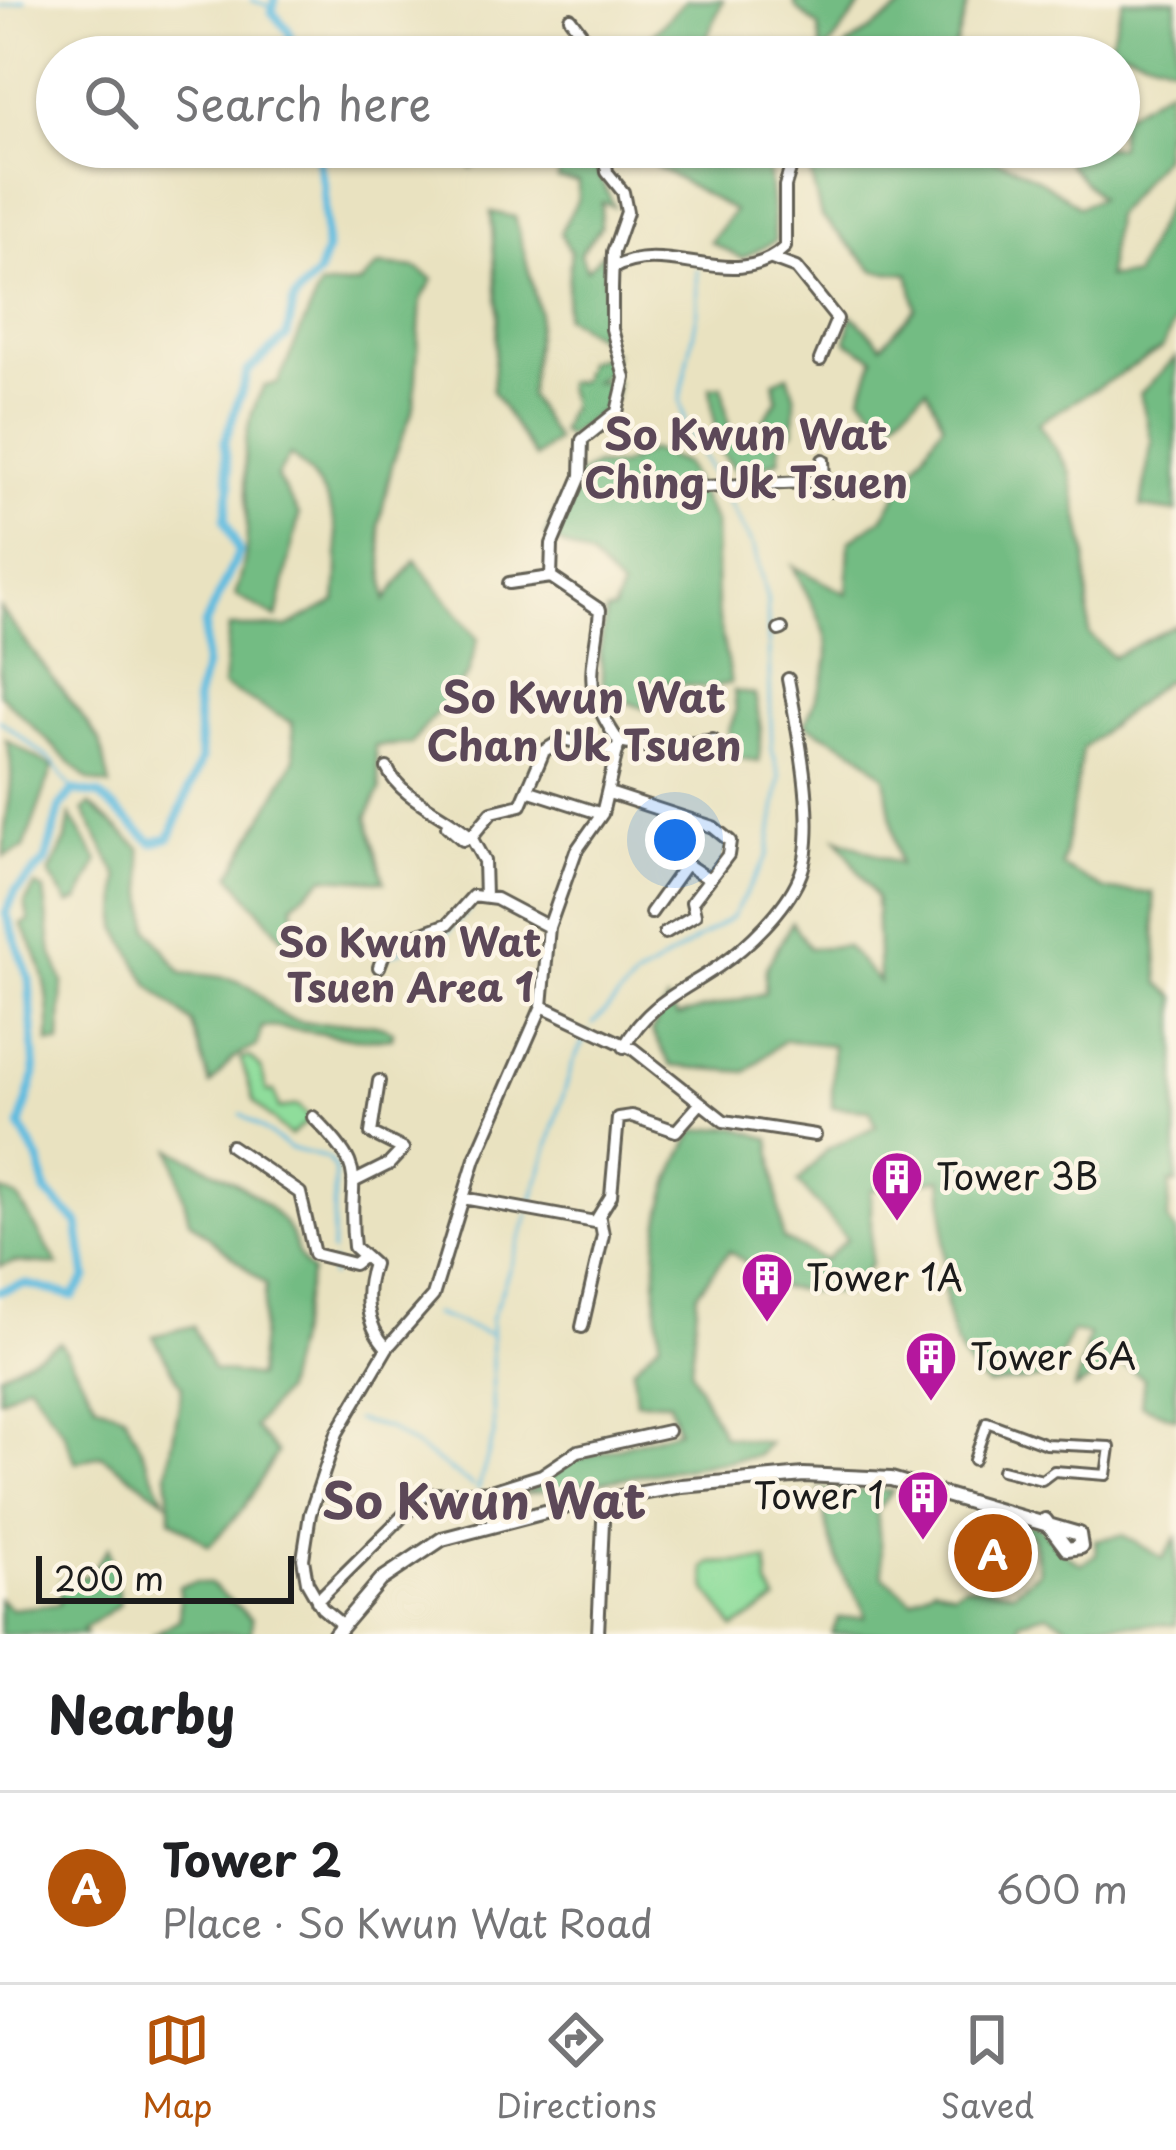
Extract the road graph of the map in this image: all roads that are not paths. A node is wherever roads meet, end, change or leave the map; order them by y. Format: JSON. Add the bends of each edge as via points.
{"nodes":[{"id":1,"x":569,"y":18,"type":"dead end"},
{"id":2,"x":583,"y":36,"type":"edge"},
{"id":3,"x":607,"y":168,"type":"edge"},
{"id":4,"x":791,"y":168,"type":"edge"},
{"id":5,"x":772,"y":259,"type":"junction"},
{"id":6,"x":613,"y":268,"type":"junction"},
{"id":7,"x":820,"y":360,"type":"dead end"},
{"id":8,"x":824,"y":460,"type":"dead end"},
{"id":9,"x":707,"y":487,"type":"dead end"},
{"id":10,"x":550,"y":577,"type":"junction"},
{"id":11,"x":509,"y":583,"type":"dead end"},
{"id":12,"x":788,"y":679,"type":"dead end"},
{"id":13,"x":713,"y":740,"type":"dead end"},
{"id":14,"x":618,"y":747,"type":"junction"},
{"id":15,"x":387,"y":768,"type":"dead end"},
{"id":16,"x":530,"y":791,"type":"junction"},
{"id":17,"x":609,"y":794,"type":"junction"},
{"id":18,"x":602,"y":814,"type":"junction"},
{"id":19,"x":447,"y":826,"type":"dead end"},
{"id":20,"x":467,"y":838,"type":"junction"},
{"id":21,"x":709,"y":879,"type":"junction"},
{"id":22,"x":478,"y":897,"type":"junction"},
{"id":23,"x":651,"y":913,"type":"dead end"},
{"id":24,"x":549,"y":927,"type":"junction"},
{"id":25,"x":665,"y":933,"type":"dead end"},
{"id":26,"x":380,"y":967,"type":"dead end"},
{"id":27,"x":542,"y":1006,"type":"junction"},
{"id":28,"x":624,"y":1047,"type":"junction"},
{"id":29,"x":379,"y":1081,"type":"dead end"},
{"id":30,"x":699,"y":1105,"type":"junction"},
{"id":31,"x":314,"y":1118,"type":"dead end"},
{"id":32,"x":815,"y":1135,"type":"dead end"},
{"id":33,"x":231,"y":1146,"type":"dead end"},
{"id":34,"x":352,"y":1182,"type":"junction"},
{"id":35,"x":463,"y":1198,"type":"junction"},
{"id":36,"x":600,"y":1219,"type":"junction"},
{"id":37,"x":363,"y":1257,"type":"junction"},
{"id":38,"x":582,"y":1327,"type":"dead end"},
{"id":39,"x":387,"y":1348,"type":"junction"},
{"id":40,"x":668,"y":1431,"type":"dead end"},
{"id":41,"x":974,"y":1460,"type":"dead end"},
{"id":42,"x":1002,"y":1470,"type":"dead end"},
{"id":43,"x":604,"y":1499,"type":"junction"},
{"id":44,"x":1045,"y":1520,"type":"dead end"},
{"id":45,"x":317,"y":1600,"type":"junction"},
{"id":46,"x":338,"y":1629,"type":"edge"},
{"id":47,"x":598,"y":1634,"type":"edge"}],
"edges":[{"from":1,"to":2,"type":"street"},
{"from":3,"to":6,"type":"street","via":[[627,212]]},
{"from":4,"to":5,"type":"street","via":[[785,247]]},
{"from":5,"to":6,"type":"street","via":[[709,269],[653,258]]},
{"from":5,"to":7,"type":"street","via":[[796,268],[837,319]]},
{"from":6,"to":10,"type":"street","via":[[623,395],[617,412],[582,440],[581,476],[552,544]]},
{"from":8,"to":9,"type":"street","via":[[828,486]]},
{"from":10,"to":11,"type":"street"},
{"from":10,"to":14,"type":"street","via":[[600,610],[589,687]]},
{"from":12,"to":28,"type":"street","via":[[806,779],[802,873],[724,963],[641,1016]]},
{"from":13,"to":14,"type":"street"},
{"from":14,"to":16,"type":"street","via":[[563,739],[544,751]]},
{"from":14,"to":17,"type":"street"},
{"from":15,"to":20,"type":"street","via":[[398,787],[442,812]]},
{"from":16,"to":18,"type":"street"},
{"from":16,"to":20,"type":"street"},
{"from":17,"to":18,"type":"street"},
{"from":17,"to":21,"type":"street","via":[[727,835],[728,855]]},
{"from":18,"to":24,"type":"street","via":[[576,851]]},
{"from":19,"to":20,"type":"street"},
{"from":20,"to":22,"type":"street","via":[[484,861]]},
{"from":21,"to":23,"type":"street","via":[[686,864]]},
{"from":21,"to":25,"type":"street","via":[[692,902],[697,917]]},
{"from":22,"to":24,"type":"street"},
{"from":22,"to":26,"type":"street","via":[[448,924],[387,946]]},
{"from":24,"to":27,"type":"street"},
{"from":27,"to":28,"type":"street"},
{"from":27,"to":35,"type":"street"},
{"from":28,"to":30,"type":"street"},
{"from":29,"to":34,"type":"street","via":[[371,1132],[403,1149]]},
{"from":30,"to":32,"type":"street","via":[[724,1121]]},
{"from":30,"to":36,"type":"street","via":[[676,1131],[618,1118],[611,1196]]},
{"from":31,"to":34,"type":"street","via":[[350,1155]]},
{"from":33,"to":37,"type":"street","via":[[301,1194],[313,1253],[354,1264]]},
{"from":34,"to":37,"type":"street","via":[[353,1242]]},
{"from":35,"to":36,"type":"street","via":[[586,1223]]},
{"from":35,"to":39,"type":"street","via":[[432,1297]]},
{"from":36,"to":38,"type":"street"},
{"from":37,"to":39,"type":"street","via":[[374,1264],[371,1325]]},
{"from":39,"to":45,"type":"street","via":[[337,1432],[310,1514],[303,1559]]},
{"from":40,"to":45,"type":"street","via":[[578,1451],[542,1475],[491,1491],[431,1493]]},
{"from":41,"to":42,"type":"street","via":[[987,1422],[1046,1444],[1110,1447],[1106,1474],[1054,1472],[1042,1480]]},
{"from":43,"to":44,"type":"street","via":[[755,1478],[860,1476]]},
{"from":43,"to":46,"type":"street","via":[[442,1539],[381,1580]]},
{"from":43,"to":47,"type":"street"},
{"from":45,"to":46,"type":"street"}]}
